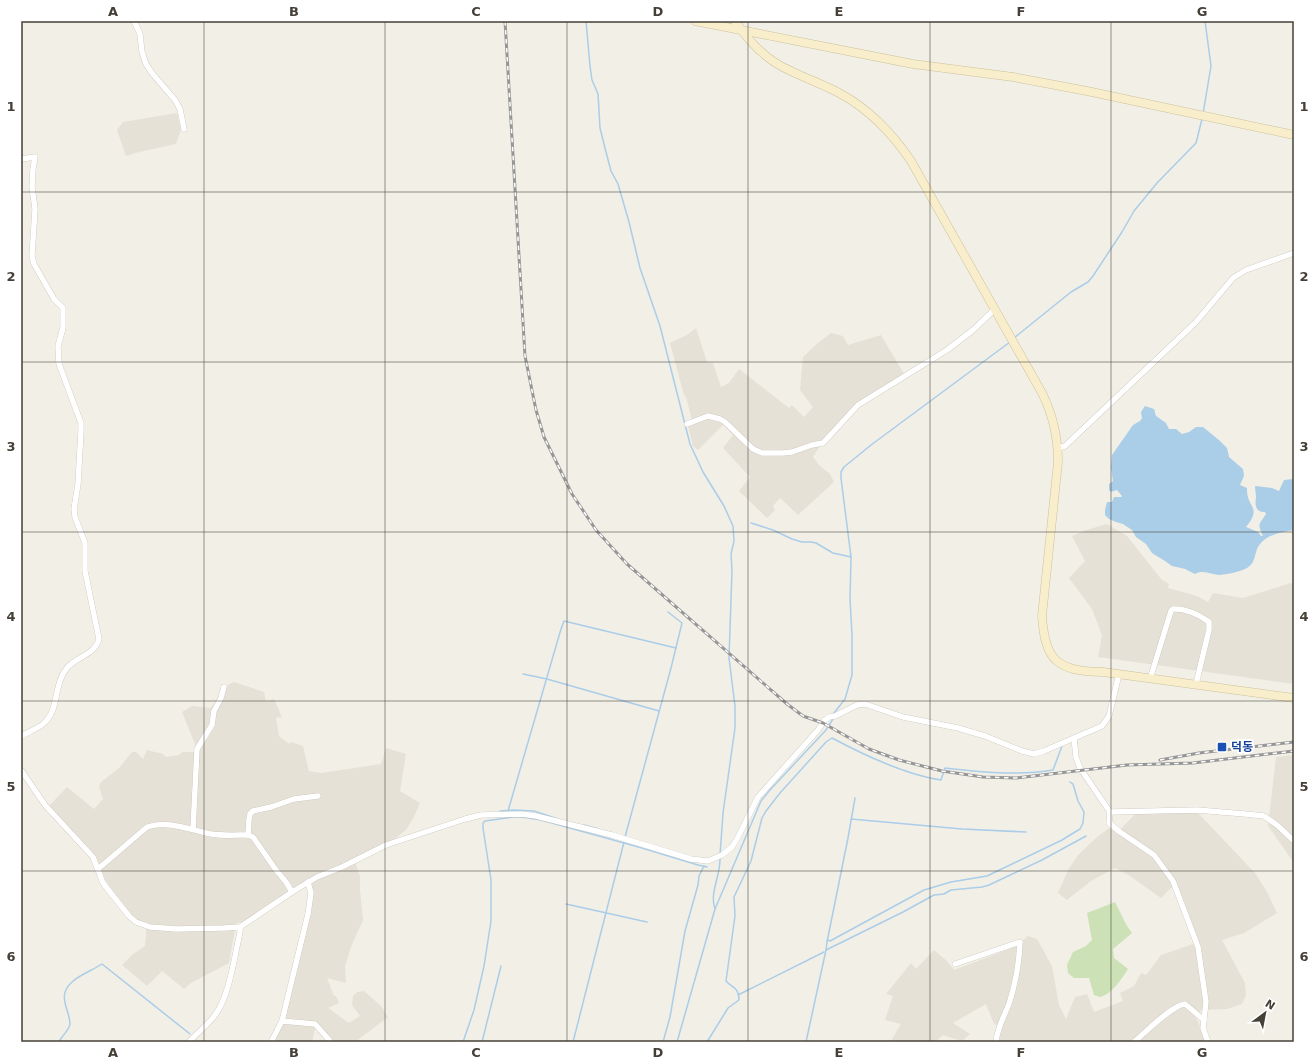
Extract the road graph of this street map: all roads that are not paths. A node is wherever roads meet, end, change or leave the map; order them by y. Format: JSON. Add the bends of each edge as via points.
{"nodes":[{"id":1,"x":134,"y":21,"type":"edge"},
{"id":2,"x":695,"y":21,"type":"edge"},
{"id":3,"x":734,"y":21,"type":"edge"},
{"id":4,"x":741,"y":30,"type":"junction"},
{"id":5,"x":184,"y":129,"type":"dead end"},
{"id":6,"x":1294,"y":135,"type":"edge"},
{"id":7,"x":21,"y":159,"type":"edge"},
{"id":8,"x":1294,"y":253,"type":"edge"},
{"id":9,"x":995,"y":309,"type":"junction"},
{"id":10,"x":687,"y":424,"type":"dead end"},
{"id":11,"x":1058,"y":448,"type":"junction"},
{"id":12,"x":1119,"y":674,"type":"junction"},
{"id":13,"x":1150,"y":679,"type":"junction"},
{"id":14,"x":1196,"y":684,"type":"junction"},
{"id":15,"x":224,"y":687,"type":"dead end"},
{"id":16,"x":1294,"y":698,"type":"edge"},
{"id":17,"x":21,"y":736,"type":"edge"},
{"id":18,"x":1074,"y":738,"type":"junction"},
{"id":19,"x":21,"y":770,"type":"edge"},
{"id":20,"x":318,"y":796,"type":"dead end"},
{"id":21,"x":1110,"y":812,"type":"junction"},
{"id":22,"x":192,"y":829,"type":"junction"},
{"id":23,"x":248,"y":834,"type":"junction"},
{"id":24,"x":1294,"y":841,"type":"edge"},
{"id":25,"x":98,"y":869,"type":"junction"},
{"id":26,"x":308,"y":882,"type":"junction"},
{"id":27,"x":292,"y":892,"type":"junction"},
{"id":28,"x":240,"y":927,"type":"junction"},
{"id":29,"x":954,"y":964,"type":"dead end"},
{"id":30,"x":282,"y":1020,"type":"junction"},
{"id":31,"x":1204,"y":1020,"type":"junction"},
{"id":32,"x":189,"y":1042,"type":"edge"},
{"id":33,"x":271,"y":1042,"type":"edge"},
{"id":34,"x":331,"y":1042,"type":"edge"},
{"id":35,"x":996,"y":1042,"type":"edge"},
{"id":36,"x":1134,"y":1042,"type":"edge"},
{"id":37,"x":1208,"y":1042,"type":"edge"}],
"edges":[{"from":1,"to":5,"type":"street","via":[[140,34],[146,64],[175,100],[180,109]]},
{"from":2,"to":4,"type":"main road"},
{"from":3,"to":4,"type":"main road"},
{"from":4,"to":6,"type":"main road","via":[[913,64],[1087,91]]},
{"from":4,"to":9,"type":"main road","via":[[769,59],[789,71],[840,93],[863,108],[886,129],[910,161]]},
{"from":7,"to":17,"type":"street","via":[[35,157],[32,187],[35,209],[32,256],[34,264],[54,299],[63,308],[63,328],[58,346],[59,364],[81,423],[74,509],[85,543],[85,571],[99,639],[92,652],[72,663],[63,674],[49,718]]},
{"from":8,"to":11,"type":"street","via":[[1246,270],[1233,278],[1196,322],[1064,446]]},
{"from":9,"to":10,"type":"street","via":[[947,350],[858,405],[823,444],[792,452],[762,453],[720,419],[708,416]]},
{"from":9,"to":11,"type":"main road","via":[[1049,407]]},
{"from":11,"to":12,"type":"main road","via":[[1042,616],[1045,640],[1055,660],[1067,668]]},
{"from":12,"to":13,"type":"main road"},
{"from":12,"to":18,"type":"street","via":[[1109,716],[1102,726]]},
{"from":13,"to":14,"type":"main road"},
{"from":13,"to":14,"type":"street","via":[[1171,611],[1179,608],[1202,616],[1210,622]]},
{"from":14,"to":16,"type":"main road"},
{"from":15,"to":22,"type":"street","via":[[214,711],[212,725],[197,749]]},
{"from":18,"to":21,"type":"street","via":[[1080,768]]},
{"from":18,"to":26,"type":"street","via":[[1034,754],[958,728],[903,717],[864,704],[857,705],[824,721],[758,797],[732,847],[708,861],[691,859],[612,835],[536,816],[482,815],[402,839]]},
{"from":19,"to":25,"type":"street","via":[[45,804],[93,858]]},
{"from":20,"to":23,"type":"street","via":[[294,798],[253,811],[250,814]]},
{"from":21,"to":24,"type":"street","via":[[1197,810],[1264,816]]},
{"from":21,"to":31,"type":"street","via":[[1109,823],[1154,855],[1173,881],[1198,947],[1206,1002]]},
{"from":22,"to":23,"type":"street","via":[[212,834]]},
{"from":22,"to":25,"type":"street","via":[[164,824],[147,827]]},
{"from":23,"to":27,"type":"street","via":[[253,836]]},
{"from":25,"to":28,"type":"street","via":[[103,883],[136,922],[150,927],[176,929]]},
{"from":26,"to":27,"type":"street"},
{"from":26,"to":30,"type":"street","via":[[311,893],[308,914]]},
{"from":27,"to":28,"type":"street"},
{"from":28,"to":32,"type":"street","via":[[233,965],[221,1005],[215,1015]]},
{"from":29,"to":35,"type":"street","via":[[1020,942],[1017,976],[996,1035]]},
{"from":30,"to":33,"type":"street"},
{"from":30,"to":34,"type":"street","via":[[315,1024]]},
{"from":31,"to":36,"type":"street","via":[[1185,1004],[1181,1004]]},
{"from":31,"to":37,"type":"street","via":[[1203,1028]]}]}
